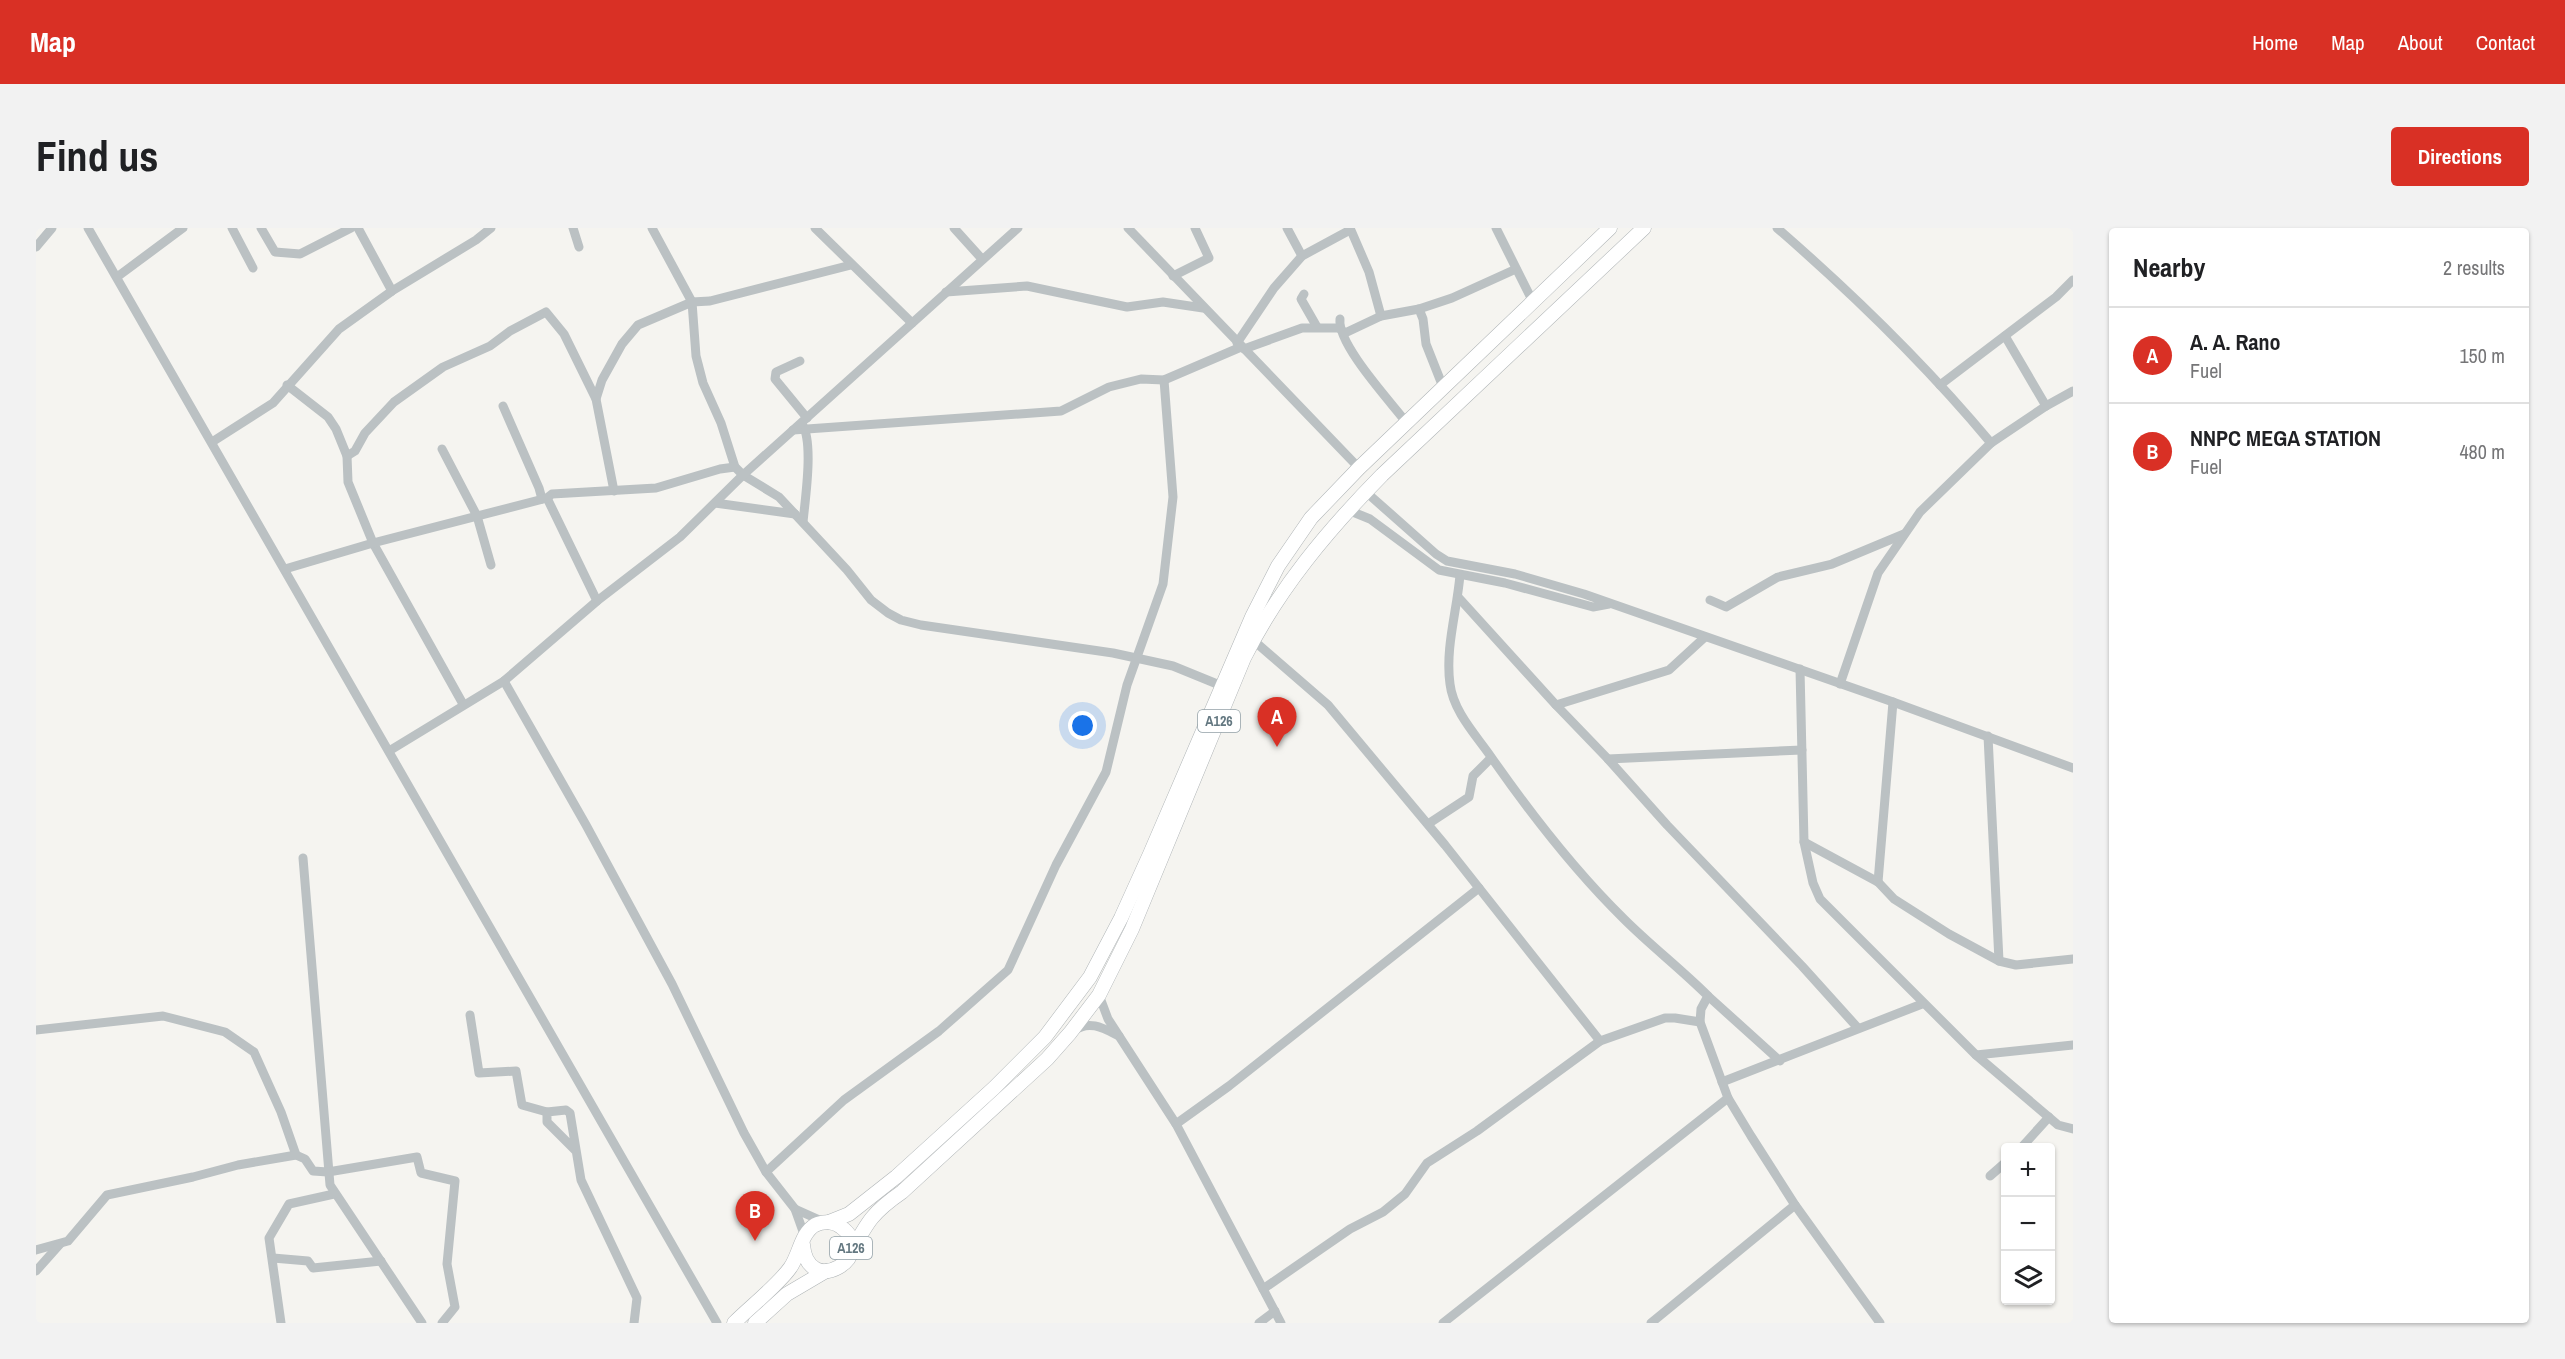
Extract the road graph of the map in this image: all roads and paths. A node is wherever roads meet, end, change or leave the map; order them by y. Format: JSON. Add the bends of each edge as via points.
{"nodes":[{"id":1,"x":52,"y":228,"type":"edge"},
{"id":2,"x":88,"y":228,"type":"edge"},
{"id":3,"x":183,"y":228,"type":"edge"},
{"id":4,"x":232,"y":228,"type":"edge"},
{"id":5,"x":261,"y":228,"type":"edge"},
{"id":6,"x":351,"y":228,"type":"edge"},
{"id":7,"x":358,"y":228,"type":"edge"},
{"id":8,"x":573,"y":228,"type":"edge"},
{"id":9,"x":652,"y":228,"type":"edge"},
{"id":10,"x":815,"y":228,"type":"edge"},
{"id":11,"x":954,"y":228,"type":"edge"},
{"id":12,"x":1018,"y":228,"type":"edge"},
{"id":13,"x":1128,"y":228,"type":"edge"},
{"id":14,"x":1287,"y":228,"type":"edge"},
{"id":15,"x":1496,"y":228,"type":"edge"},
{"id":16,"x":1610,"y":228,"type":"edge"},
{"id":17,"x":1644,"y":228,"type":"edge"},
{"id":18,"x":1777,"y":228,"type":"edge"},
{"id":19,"x":488,"y":229,"type":"edge"},
{"id":20,"x":1197,"y":229,"type":"edge"},
{"id":21,"x":1350,"y":229,"type":"edge"},
{"id":22,"x":36,"y":247,"type":"edge"},
{"id":23,"x":579,"y":247,"type":"dead end"},
{"id":24,"x":1302,"y":256,"type":"junction"},
{"id":25,"x":982,"y":259,"type":"junction"},
{"id":26,"x":851,"y":265,"type":"junction"},
{"id":27,"x":253,"y":268,"type":"dead end"},
{"id":28,"x":1516,"y":269,"type":"junction"},
{"id":29,"x":1173,"y":276,"type":"junction"},
{"id":30,"x":117,"y":277,"type":"junction"},
{"id":31,"x":2073,"y":280,"type":"edge"},
{"id":32,"x":392,"y":291,"type":"junction"},
{"id":33,"x":946,"y":292,"type":"junction"},
{"id":34,"x":1304,"y":294,"type":"dead end"},
{"id":35,"x":692,"y":302,"type":"junction"},
{"id":36,"x":1533,"y":303,"type":"junction"},
{"id":37,"x":1203,"y":308,"type":"junction"},
{"id":38,"x":1419,"y":309,"type":"junction"},
{"id":39,"x":1381,"y":316,"type":"junction"},
{"id":40,"x":912,"y":323,"type":"junction"},
{"id":41,"x":1340,"y":324,"type":"junction"},
{"id":42,"x":1317,"y":327,"type":"junction"},
{"id":43,"x":2005,"y":336,"type":"junction"},
{"id":44,"x":1241,"y":346,"type":"junction"},
{"id":45,"x":800,"y":361,"type":"dead end"},
{"id":46,"x":1164,"y":380,"type":"junction"},
{"id":47,"x":287,"y":385,"type":"junction"},
{"id":48,"x":1940,"y":385,"type":"junction"},
{"id":49,"x":1443,"y":387,"type":"junction"},
{"id":50,"x":2073,"y":391,"type":"edge"},
{"id":51,"x":596,"y":399,"type":"junction"},
{"id":52,"x":503,"y":406,"type":"dead end"},
{"id":53,"x":2046,"y":406,"type":"junction"},
{"id":54,"x":1406,"y":422,"type":"junction"},
{"id":55,"x":804,"y":423,"type":"junction"},
{"id":56,"x":212,"y":442,"type":"junction"},
{"id":57,"x":1990,"y":443,"type":"junction"},
{"id":58,"x":442,"y":449,"type":"dead end"},
{"id":59,"x":346,"y":456,"type":"junction"},
{"id":60,"x":735,"y":467,"type":"junction"},
{"id":61,"x":1359,"y":468,"type":"junction"},
{"id":62,"x":743,"y":475,"type":"junction"},
{"id":63,"x":614,"y":491,"type":"junction"},
{"id":64,"x":1366,"y":492,"type":"junction"},
{"id":65,"x":545,"y":499,"type":"junction"},
{"id":66,"x":715,"y":503,"type":"junction"},
{"id":67,"x":1348,"y":510,"type":"junction"},
{"id":68,"x":795,"y":514,"type":"junction"},
{"id":69,"x":477,"y":516,"type":"junction"},
{"id":70,"x":803,"y":522,"type":"junction"},
{"id":71,"x":1904,"y":534,"type":"junction"},
{"id":72,"x":373,"y":543,"type":"junction"},
{"id":73,"x":491,"y":565,"type":"dead end"},
{"id":74,"x":285,"y":569,"type":"junction"},
{"id":75,"x":1460,"y":575,"type":"junction"},
{"id":76,"x":1458,"y":597,"type":"junction"},
{"id":77,"x":1710,"y":600,"type":"dead end"},
{"id":78,"x":597,"y":601,"type":"junction"},
{"id":79,"x":1609,"y":604,"type":"junction"},
{"id":80,"x":1705,"y":637,"type":"junction"},
{"id":81,"x":1253,"y":640,"type":"junction"},
{"id":82,"x":1136,"y":658,"type":"junction"},
{"id":83,"x":1800,"y":669,"type":"junction"},
{"id":84,"x":504,"y":681,"type":"junction"},
{"id":85,"x":1840,"y":684,"type":"junction"},
{"id":86,"x":1222,"y":686,"type":"junction"},
{"id":87,"x":1893,"y":702,"type":"junction"},
{"id":88,"x":463,"y":704,"type":"junction"},
{"id":89,"x":1556,"y":705,"type":"junction"},
{"id":90,"x":1988,"y":736,"type":"junction"},
{"id":91,"x":389,"y":750,"type":"junction"},
{"id":92,"x":1802,"y":750,"type":"junction"},
{"id":93,"x":1491,"y":758,"type":"junction"},
{"id":94,"x":1608,"y":759,"type":"junction"},
{"id":95,"x":2073,"y":768,"type":"edge"},
{"id":96,"x":1428,"y":824,"type":"junction"},
{"id":97,"x":1804,"y":842,"type":"junction"},
{"id":98,"x":303,"y":858,"type":"dead end"},
{"id":99,"x":1878,"y":882,"type":"junction"},
{"id":100,"x":1479,"y":888,"type":"junction"},
{"id":101,"x":2073,"y":959,"type":"edge"},
{"id":102,"x":1999,"y":961,"type":"junction"},
{"id":103,"x":1099,"y":995,"type":"junction"},
{"id":104,"x":1708,"y":996,"type":"junction"},
{"id":105,"x":1922,"y":1004,"type":"junction"},
{"id":106,"x":470,"y":1015,"type":"dead end"},
{"id":107,"x":1700,"y":1022,"type":"junction"},
{"id":108,"x":1857,"y":1027,"type":"junction"},
{"id":109,"x":36,"y":1030,"type":"edge"},
{"id":110,"x":1071,"y":1033,"type":"junction"},
{"id":111,"x":1121,"y":1037,"type":"junction"},
{"id":112,"x":1600,"y":1041,"type":"junction"},
{"id":113,"x":2073,"y":1045,"type":"edge"},
{"id":114,"x":1976,"y":1055,"type":"junction"},
{"id":115,"x":1780,"y":1061,"type":"junction"},
{"id":116,"x":1722,"y":1082,"type":"junction"},
{"id":117,"x":1728,"y":1098,"type":"junction"},
{"id":118,"x":547,"y":1112,"type":"junction"},
{"id":119,"x":2049,"y":1117,"type":"junction"},
{"id":120,"x":1176,"y":1124,"type":"junction"},
{"id":121,"x":2073,"y":1129,"type":"edge"},
{"id":122,"x":2026,"y":1143,"type":"edge"},
{"id":123,"x":575,"y":1150,"type":"junction"},
{"id":124,"x":296,"y":1155,"type":"junction"},
{"id":125,"x":2001,"y":1166,"type":"edge"},
{"id":126,"x":328,"y":1172,"type":"junction"},
{"id":127,"x":766,"y":1172,"type":"junction"},
{"id":128,"x":1990,"y":1176,"type":"dead end"},
{"id":129,"x":334,"y":1194,"type":"junction"},
{"id":130,"x":1796,"y":1205,"type":"junction"},
{"id":131,"x":795,"y":1209,"type":"junction"},
{"id":132,"x":827,"y":1222,"type":"junction"},
{"id":133,"x":804,"y":1241,"type":"junction"},
{"id":134,"x":62,"y":1243,"type":"junction"},
{"id":135,"x":36,"y":1250,"type":"edge"},
{"id":136,"x":851,"y":1252,"type":"junction"},
{"id":137,"x":273,"y":1258,"type":"junction"},
{"id":138,"x":381,"y":1261,"type":"junction"},
{"id":139,"x":36,"y":1271,"type":"edge"},
{"id":140,"x":826,"y":1271,"type":"junction"},
{"id":141,"x":1263,"y":1289,"type":"junction"},
{"id":142,"x":1275,"y":1311,"type":"junction"},
{"id":143,"x":281,"y":1323,"type":"edge"},
{"id":144,"x":422,"y":1323,"type":"edge"},
{"id":145,"x":442,"y":1323,"type":"edge"},
{"id":146,"x":634,"y":1323,"type":"edge"},
{"id":147,"x":717,"y":1323,"type":"edge"},
{"id":148,"x":734,"y":1323,"type":"edge"},
{"id":149,"x":755,"y":1323,"type":"edge"},
{"id":150,"x":1259,"y":1323,"type":"edge"},
{"id":151,"x":1281,"y":1323,"type":"edge"},
{"id":152,"x":1443,"y":1323,"type":"edge"},
{"id":153,"x":1651,"y":1323,"type":"edge"},
{"id":154,"x":1880,"y":1323,"type":"edge"}],
"edges":[{"from":1,"to":22,"type":"street"},
{"from":2,"to":30,"type":"street"},
{"from":3,"to":30,"type":"street"},
{"from":4,"to":27,"type":"street"},
{"from":5,"to":6,"type":"street","via":[[275,252],[300,254]]},
{"from":7,"to":32,"type":"street"},
{"from":8,"to":23,"type":"street"},
{"from":9,"to":35,"type":"street"},
{"from":10,"to":26,"type":"street"},
{"from":11,"to":25,"type":"street"},
{"from":12,"to":25,"type":"street"},
{"from":13,"to":29,"type":"street"},
{"from":14,"to":24,"type":"street"},
{"from":15,"to":28,"type":"street"},
{"from":16,"to":36,"type":"highway","number":"A126"},
{"from":17,"to":64,"type":"highway","number":"A126"},
{"from":18,"to":48,"type":"street","via":[[1870,313]]},
{"from":19,"to":32,"type":"street"},
{"from":20,"to":29,"type":"street","via":[[1209,258]]},
{"from":21,"to":24,"type":"street"},
{"from":21,"to":39,"type":"street","via":[[1369,272]]},
{"from":24,"to":44,"type":"street","via":[[1274,288]]},
{"from":25,"to":33,"type":"street"},
{"from":26,"to":35,"type":"street","via":[[710,301]]},
{"from":26,"to":40,"type":"street"},
{"from":28,"to":36,"type":"street"},
{"from":28,"to":38,"type":"street"},
{"from":29,"to":37,"type":"street"},
{"from":30,"to":56,"type":"street"},
{"from":31,"to":43,"type":"street"},
{"from":32,"to":47,"type":"street","via":[[339,329]]},
{"from":33,"to":37,"type":"street","via":[[1027,286],[1127,307],[1163,302]]},
{"from":33,"to":40,"type":"street"},
{"from":34,"to":42,"type":"street","via":[[1301,298]]},
{"from":35,"to":51,"type":"street","via":[[638,325],[622,344]]},
{"from":35,"to":60,"type":"street","via":[[696,356],[703,383]]},
{"from":36,"to":49,"type":"highway","number":"A126"},
{"from":37,"to":44,"type":"street"},
{"from":38,"to":39,"type":"street"},
{"from":38,"to":49,"type":"street","via":[[1426,344]]},
{"from":39,"to":41,"type":"street","via":[[1345,333]]},
{"from":40,"to":55,"type":"street"},
{"from":41,"to":42,"type":"street"},
{"from":41,"to":54,"type":"street","via":[[1358,361]]},
{"from":42,"to":44,"type":"street"},
{"from":43,"to":48,"type":"street"},
{"from":43,"to":53,"type":"street"},
{"from":44,"to":46,"type":"street"},
{"from":44,"to":61,"type":"street"},
{"from":45,"to":55,"type":"street","via":[[776,372],[775,379]]},
{"from":46,"to":55,"type":"street","via":[[1141,379],[1109,387],[1061,411]]},
{"from":46,"to":82,"type":"street","via":[[1173,497],[1163,584]]},
{"from":47,"to":56,"type":"street","via":[[273,403]]},
{"from":47,"to":59,"type":"street","via":[[328,417]]},
{"from":48,"to":57,"type":"street"},
{"from":49,"to":54,"type":"highway","number":"A126"},
{"from":50,"to":53,"type":"street"},
{"from":51,"to":59,"type":"street","via":[[564,334],[546,312],[490,346],[443,367],[394,402],[355,451]]},
{"from":51,"to":63,"type":"street"},
{"from":52,"to":65,"type":"street"},
{"from":53,"to":57,"type":"street"},
{"from":54,"to":61,"type":"highway","number":"A126"},
{"from":55,"to":62,"type":"street"},
{"from":55,"to":70,"type":"street","via":[[807,459]]},
{"from":56,"to":74,"type":"street"},
{"from":57,"to":71,"type":"street","via":[[1920,512]]},
{"from":58,"to":69,"type":"street"},
{"from":59,"to":72,"type":"street","via":[[348,482]]},
{"from":60,"to":62,"type":"street"},
{"from":60,"to":63,"type":"street","via":[[656,488]]},
{"from":61,"to":86,"type":"highway","number":"A126","via":[[1311,518],[1278,566]]},
{"from":62,"to":66,"type":"street"},
{"from":62,"to":68,"type":"street","via":[[779,496]]},
{"from":63,"to":65,"type":"street","via":[[552,494]]},
{"from":64,"to":67,"type":"highway","number":"A126"},
{"from":64,"to":79,"type":"street","via":[[1442,558],[1515,574]]},
{"from":65,"to":69,"type":"street"},
{"from":65,"to":78,"type":"street"},
{"from":66,"to":68,"type":"street"},
{"from":66,"to":78,"type":"street","via":[[680,537]]},
{"from":67,"to":75,"type":"street","via":[[1370,519],[1432,567]]},
{"from":67,"to":81,"type":"highway","number":"A126","via":[[1291,581]]},
{"from":68,"to":70,"type":"street"},
{"from":69,"to":72,"type":"street"},
{"from":69,"to":73,"type":"street"},
{"from":70,"to":82,"type":"street","via":[[871,600],[901,620]]},
{"from":71,"to":77,"type":"street","via":[[1832,564],[1778,577],[1726,607]]},
{"from":71,"to":85,"type":"street","via":[[1878,573]]},
{"from":72,"to":74,"type":"street"},
{"from":72,"to":88,"type":"street"},
{"from":74,"to":91,"type":"street"},
{"from":75,"to":76,"type":"street"},
{"from":75,"to":79,"type":"street","via":[[1505,583],[1593,608]]},
{"from":76,"to":89,"type":"street"},
{"from":76,"to":93,"type":"street","via":[[1449,683],[1461,714]]},
{"from":78,"to":84,"type":"street"},
{"from":79,"to":80,"type":"street"},
{"from":80,"to":83,"type":"street"},
{"from":80,"to":89,"type":"street","via":[[1669,670]]},
{"from":81,"to":96,"type":"street","via":[[1328,705]]},
{"from":81,"to":103,"type":"highway","number":"A126","via":[[1132,929]]},
{"from":82,"to":86,"type":"street","via":[[1173,666]]},
{"from":82,"to":127,"type":"street","via":[[1106,772],[1056,866],[1008,970],[939,1031],[844,1100]]},
{"from":83,"to":85,"type":"street"},
{"from":83,"to":92,"type":"street"},
{"from":84,"to":88,"type":"street"},
{"from":84,"to":127,"type":"street","via":[[672,984]]},
{"from":85,"to":87,"type":"street"},
{"from":86,"to":132,"type":"highway","number":"A126","via":[[1121,918],[1090,976],[1065,1011],[1016,1066],[904,1170],[849,1214]]},
{"from":87,"to":90,"type":"street"},
{"from":87,"to":99,"type":"street"},
{"from":88,"to":91,"type":"street"},
{"from":89,"to":94,"type":"street"},
{"from":90,"to":95,"type":"street"},
{"from":90,"to":102,"type":"street"},
{"from":91,"to":147,"type":"street"},
{"from":92,"to":94,"type":"street"},
{"from":92,"to":97,"type":"street"},
{"from":93,"to":96,"type":"street","via":[[1473,776],[1469,797]]},
{"from":93,"to":104,"type":"street","via":[[1577,870]]},
{"from":94,"to":108,"type":"street"},
{"from":96,"to":100,"type":"street"},
{"from":97,"to":99,"type":"street"},
{"from":97,"to":105,"type":"street","via":[[1820,899]]},
{"from":98,"to":126,"type":"street"},
{"from":99,"to":102,"type":"street","via":[[1894,899]]},
{"from":100,"to":112,"type":"street"},
{"from":100,"to":120,"type":"street"},
{"from":101,"to":102,"type":"street","via":[[2016,965]]},
{"from":103,"to":110,"type":"highway","number":"A126"},
{"from":103,"to":111,"type":"street","via":[[1108,1019]]},
{"from":104,"to":107,"type":"street"},
{"from":104,"to":115,"type":"street"},
{"from":105,"to":108,"type":"street"},
{"from":105,"to":114,"type":"street"},
{"from":106,"to":118,"type":"street","via":[[479,1072],[516,1071],[522,1105]]},
{"from":107,"to":112,"type":"street","via":[[1665,1018]]},
{"from":107,"to":116,"type":"street"},
{"from":108,"to":115,"type":"street"},
{"from":109,"to":124,"type":"street","via":[[163,1016],[225,1032],[254,1052]]},
{"from":110,"to":111,"type":"street","via":[[1093,1025]]},
{"from":110,"to":136,"type":"highway","number":"A126","via":[[911,1185],[879,1208]]},
{"from":111,"to":120,"type":"street"},
{"from":112,"to":141,"type":"street","via":[[1427,1163],[1405,1194],[1383,1212],[1350,1229]]},
{"from":113,"to":114,"type":"street"},
{"from":114,"to":119,"type":"street"},
{"from":115,"to":116,"type":"street"},
{"from":116,"to":117,"type":"street"},
{"from":117,"to":130,"type":"street"},
{"from":117,"to":152,"type":"street"},
{"from":118,"to":123,"type":"street","via":[[547,1122]]},
{"from":118,"to":123,"type":"street","via":[[570,1113]]},
{"from":119,"to":121,"type":"street","via":[[2058,1125]]},
{"from":119,"to":122,"type":"street"},
{"from":120,"to":141,"type":"street"},
{"from":123,"to":146,"type":"street","via":[[581,1180],[634,1288]]},
{"from":124,"to":126,"type":"street","via":[[305,1158],[313,1171]]},
{"from":124,"to":134,"type":"street","via":[[107,1195],[68,1241]]},
{"from":125,"to":128,"type":"street"},
{"from":126,"to":129,"type":"street"},
{"from":126,"to":145,"type":"street","via":[[417,1157],[422,1173],[455,1181],[447,1264],[455,1306]]},
{"from":127,"to":131,"type":"street"},
{"from":129,"to":137,"type":"street","via":[[289,1204],[269,1238]]},
{"from":129,"to":138,"type":"street"},
{"from":130,"to":153,"type":"street"},
{"from":130,"to":154,"type":"street"},
{"from":131,"to":132,"type":"street"},
{"from":131,"to":133,"type":"street"},
{"from":132,"to":133,"type":"highway","number":"A126","via":[[816,1225]]},
{"from":132,"to":136,"type":"highway","number":"A126","via":[[847,1232]]},
{"from":133,"to":140,"type":"highway","number":"A126","via":[[807,1260]]},
{"from":133,"to":148,"type":"highway","number":"A126","via":[[785,1275]]},
{"from":134,"to":135,"type":"street"},
{"from":134,"to":139,"type":"street"},
{"from":136,"to":140,"type":"highway","number":"A126","via":[[845,1264]]},
{"from":137,"to":138,"type":"street","via":[[308,1262],[313,1268]]},
{"from":137,"to":143,"type":"street"},
{"from":138,"to":144,"type":"street"},
{"from":140,"to":149,"type":"highway","number":"A126","via":[[787,1294]]},
{"from":141,"to":142,"type":"street"},
{"from":142,"to":150,"type":"street"},
{"from":142,"to":151,"type":"street"}]}
